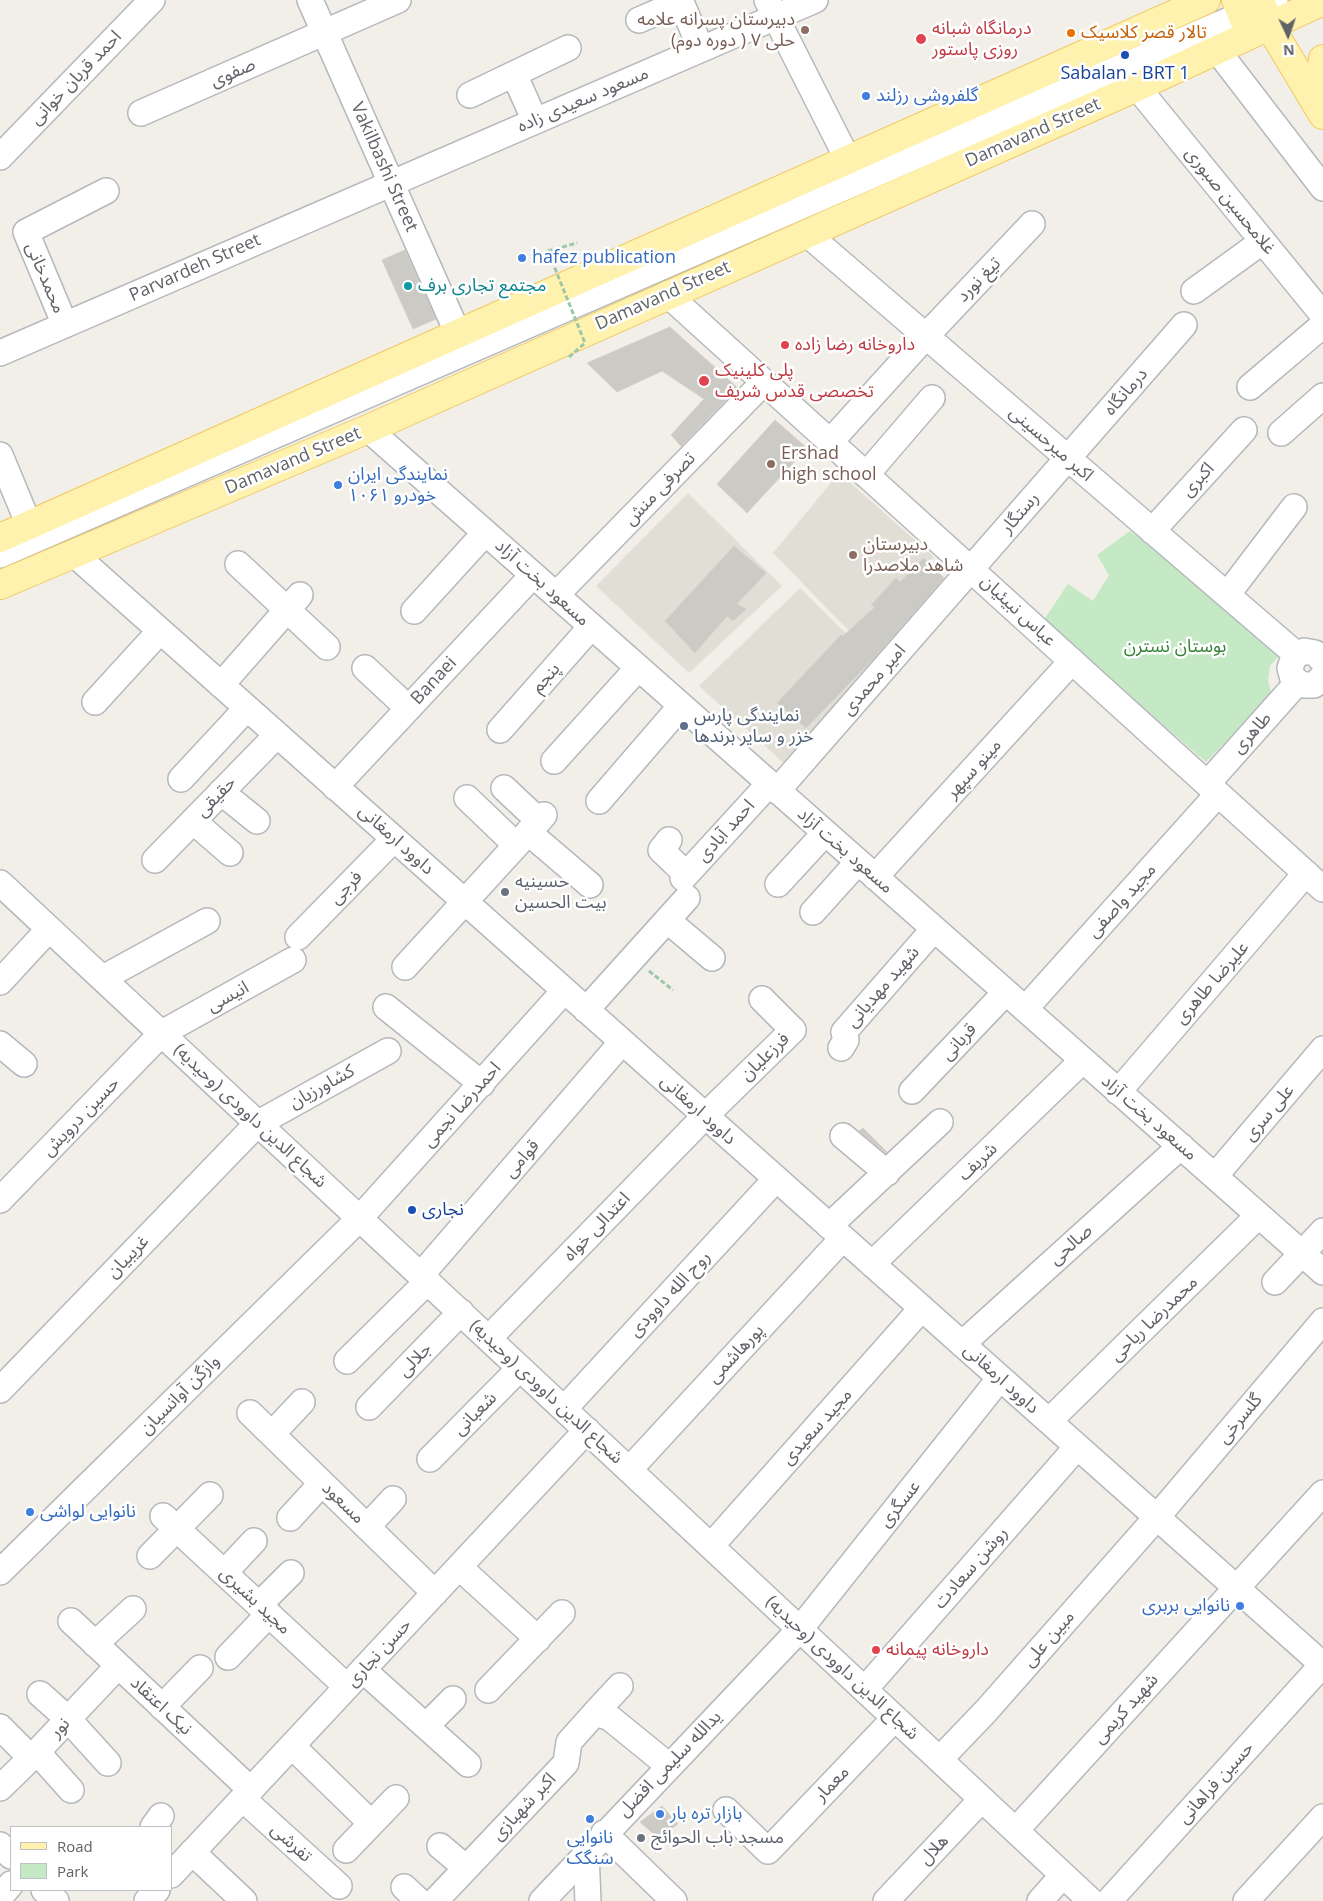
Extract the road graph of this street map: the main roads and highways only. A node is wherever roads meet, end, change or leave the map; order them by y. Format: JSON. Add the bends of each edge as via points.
{"nodes":[{"id":1,"x":1206,"y":0,"type":"edge"},
{"id":2,"x":1323,"y":1,"type":"edge"},
{"id":3,"x":1252,"y":9,"type":"edge"},
{"id":4,"x":1323,"y":59,"type":"edge"},
{"id":5,"x":1323,"y":90,"type":"edge"},
{"id":6,"x":1323,"y":115,"type":"edge"},
{"id":7,"x":0,"y":538,"type":"edge"},
{"id":8,"x":0,"y":585,"type":"edge"}],
"edges":[{"from":1,"to":7,"type":"main road"},
{"from":2,"to":3,"type":"main road","name":"Damavand Street"},
{"from":3,"to":6,"type":"main road"},
{"from":3,"to":8,"type":"main road","name":"Damavand Street","via":[[1217,50],[1137,87],[368,429]]},
{"from":4,"to":5,"type":"main road"}]}
